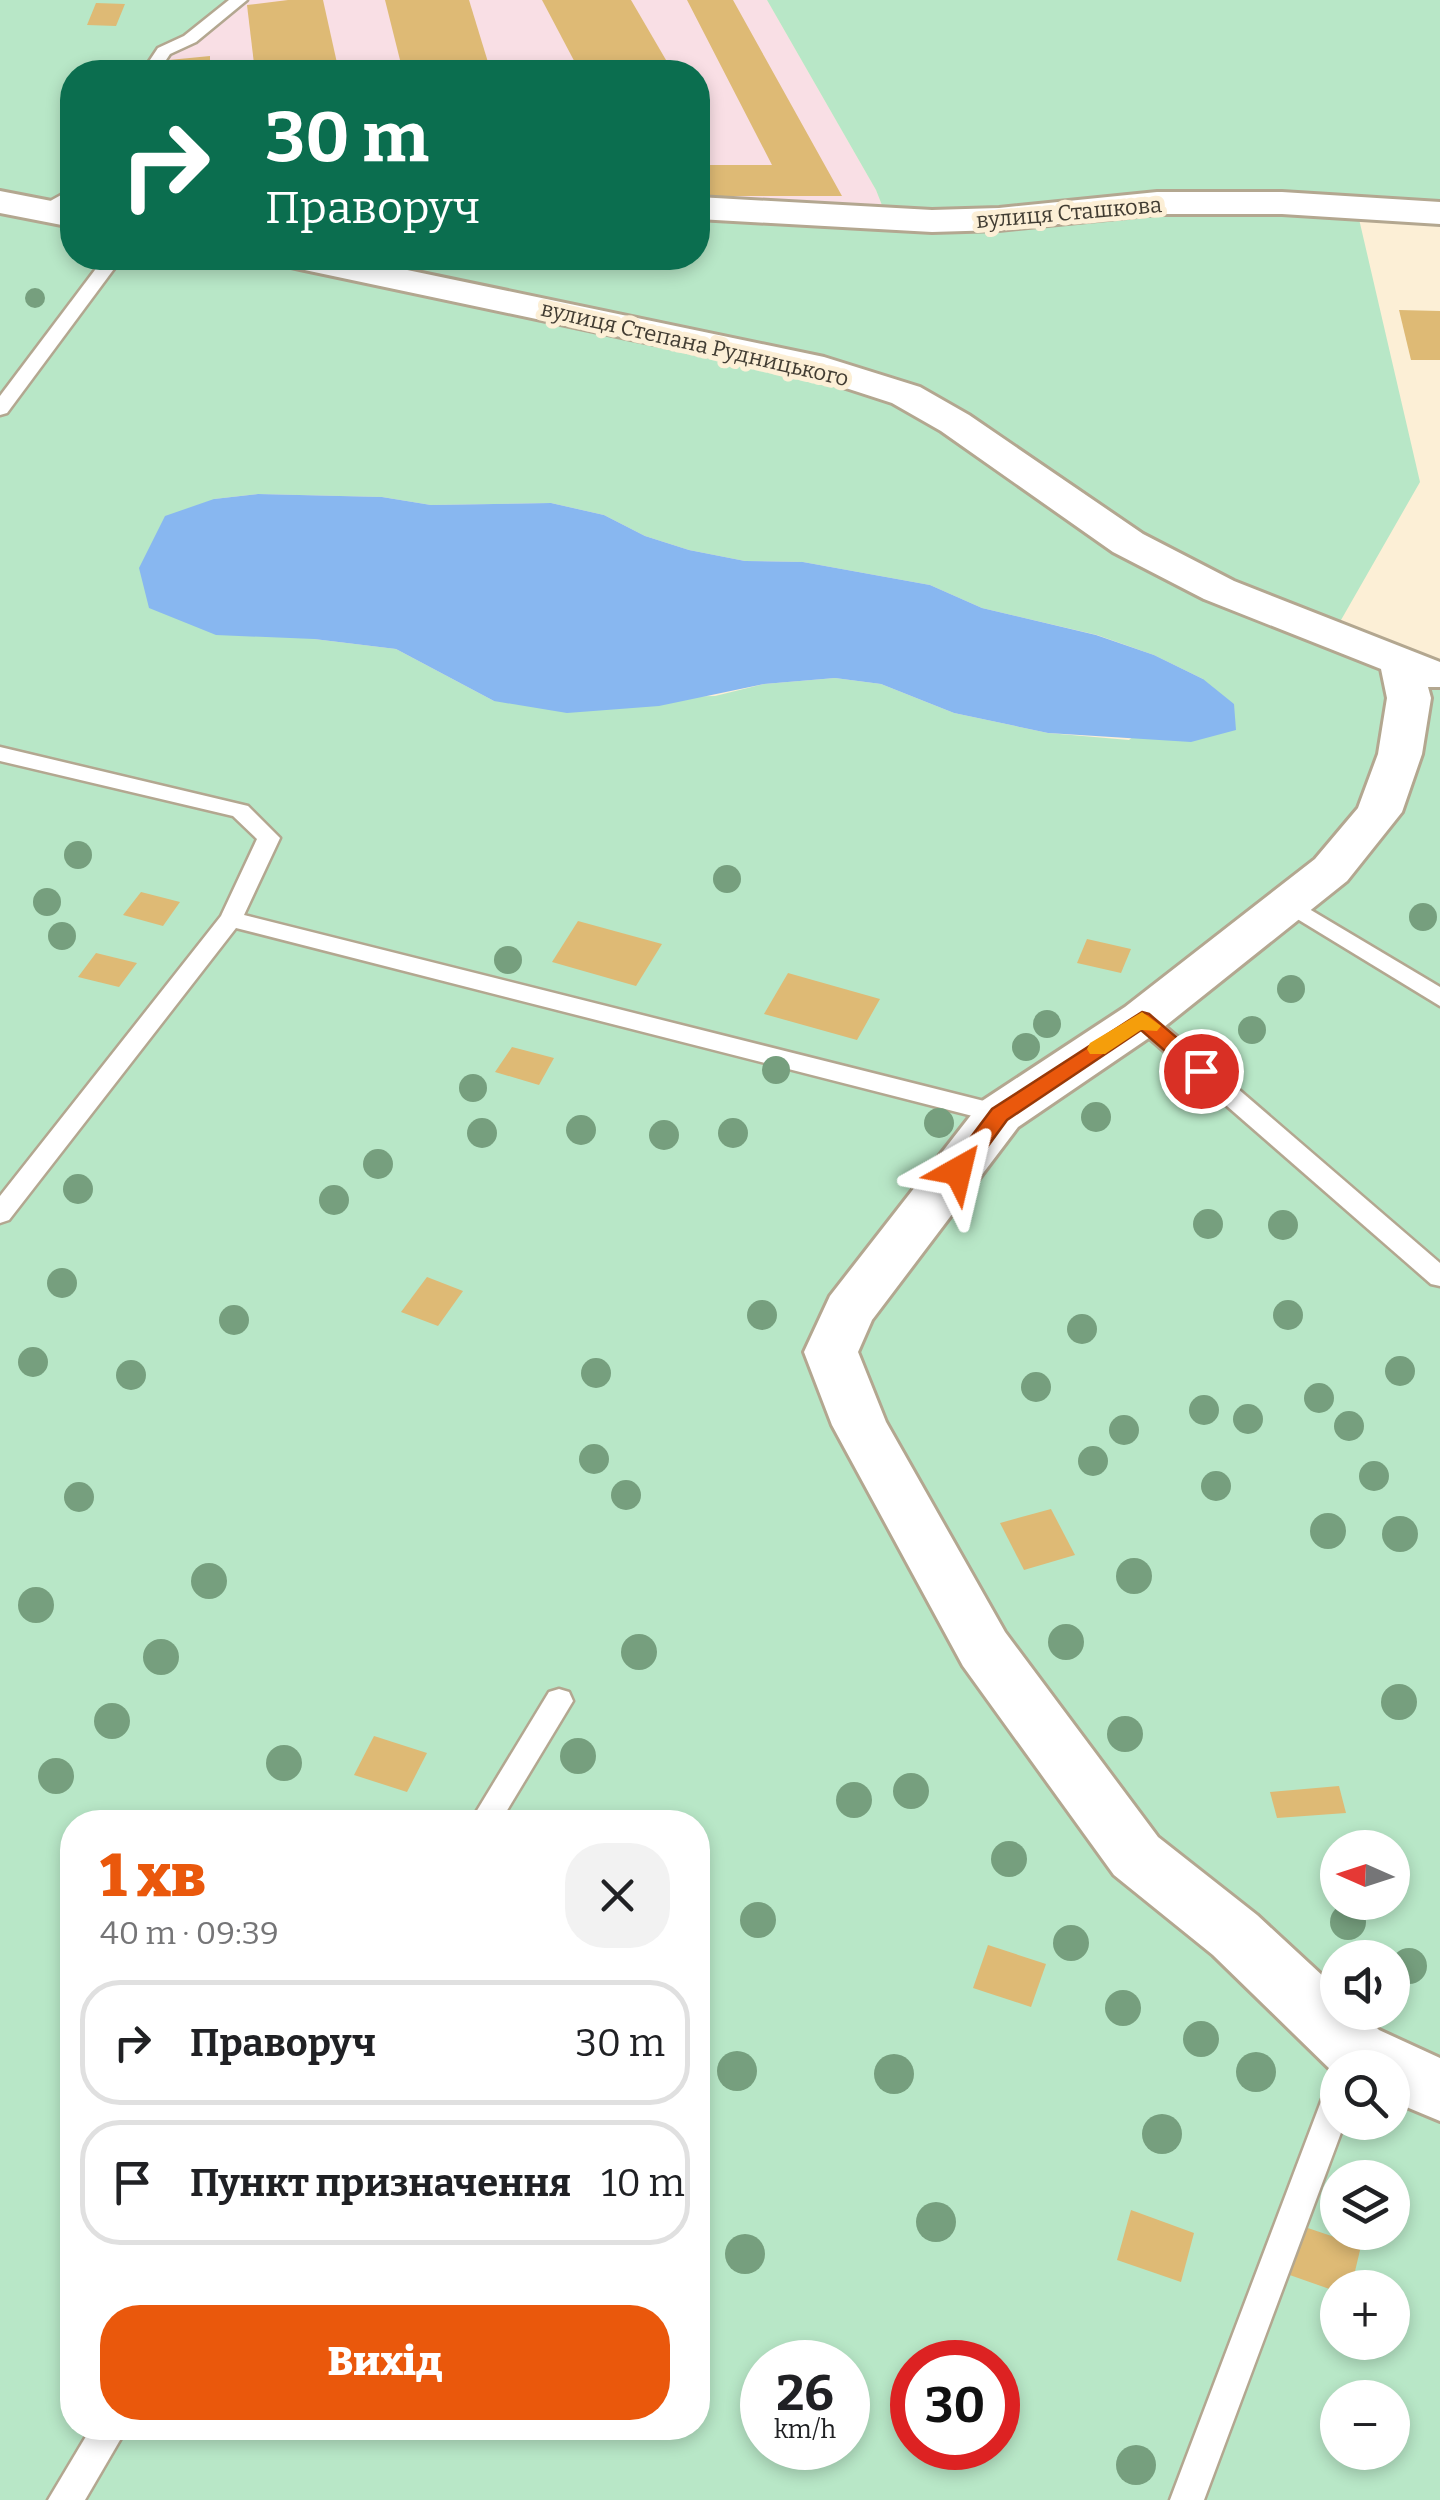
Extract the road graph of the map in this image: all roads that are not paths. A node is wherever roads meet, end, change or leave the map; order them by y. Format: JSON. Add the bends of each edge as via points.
{"nodes":[{"id":1,"x":239,"y":0,"type":"edge"},
{"id":2,"x":158,"y":60,"type":"edge"},
{"id":3,"x":0,"y":202,"type":"edge"},
{"id":4,"x":60,"y":206,"type":"edge"},
{"id":5,"x":710,"y":209,"type":"edge"},
{"id":6,"x":1440,"y":213,"type":"edge"},
{"id":7,"x":104,"y":270,"type":"edge"},
{"id":8,"x":357,"y":270,"type":"edge"},
{"id":9,"x":0,"y":409,"type":"edge"},
{"id":10,"x":1420,"y":670,"type":"edge"},
{"id":11,"x":0,"y":754,"type":"edge"},
{"id":12,"x":1289,"y":904,"type":"junction"},
{"id":13,"x":230,"y":920,"type":"junction"},
{"id":14,"x":1440,"y":998,"type":"edge"},
{"id":15,"x":1142,"y":1019,"type":"junction"},
{"id":16,"x":1000,"y":1114,"type":"junction"},
{"id":17,"x":0,"y":1214,"type":"edge"},
{"id":18,"x":1440,"y":1277,"type":"edge"},
{"id":19,"x":559,"y":1701,"type":"dead end"},
{"id":20,"x":491,"y":1810,"type":"edge"},
{"id":21,"x":1345,"y":2050,"type":"edge"},
{"id":22,"x":1410,"y":2082,"type":"edge"},
{"id":23,"x":1440,"y":2090,"type":"edge"},
{"id":24,"x":1337,"y":2140,"type":"edge"},
{"id":25,"x":103,"y":2440,"type":"edge"},
{"id":26,"x":66,"y":2500,"type":"edge"},
{"id":27,"x":1188,"y":2500,"type":"edge"}],
"edges":[{"from":1,"to":2,"type":"lane"},
{"from":3,"to":4,"type":"street"},
{"from":5,"to":6,"type":"street","name":"вулиця Сташкова","via":[[932,220],[1174,203]]},
{"from":7,"to":9,"type":"lane"},
{"from":8,"to":10,"type":"street","name":"вулиця Степана Рудницького","via":[[824,368],[906,395],[1128,543],[1219,590]]},
{"from":10,"to":12,"type":"street","via":[[1379,812],[1331,870]]},
{"from":11,"to":13,"type":"lane","via":[[240,811],[269,838]]},
{"from":12,"to":14,"type":"lane"},
{"from":12,"to":15,"type":"street"},
{"from":13,"to":16,"type":"lane"},
{"from":13,"to":17,"type":"lane"},
{"from":15,"to":16,"type":"street"},
{"from":15,"to":18,"type":"lane"},
{"from":16,"to":21,"type":"street","via":[[849,1310],[831,1352],[860,1424],[984,1648],[1136,1856],[1235,1936]]},
{"from":19,"to":20,"type":"lane"},
{"from":22,"to":23,"type":"street"},
{"from":24,"to":27,"type":"lane"},
{"from":25,"to":26,"type":"lane"}]}
